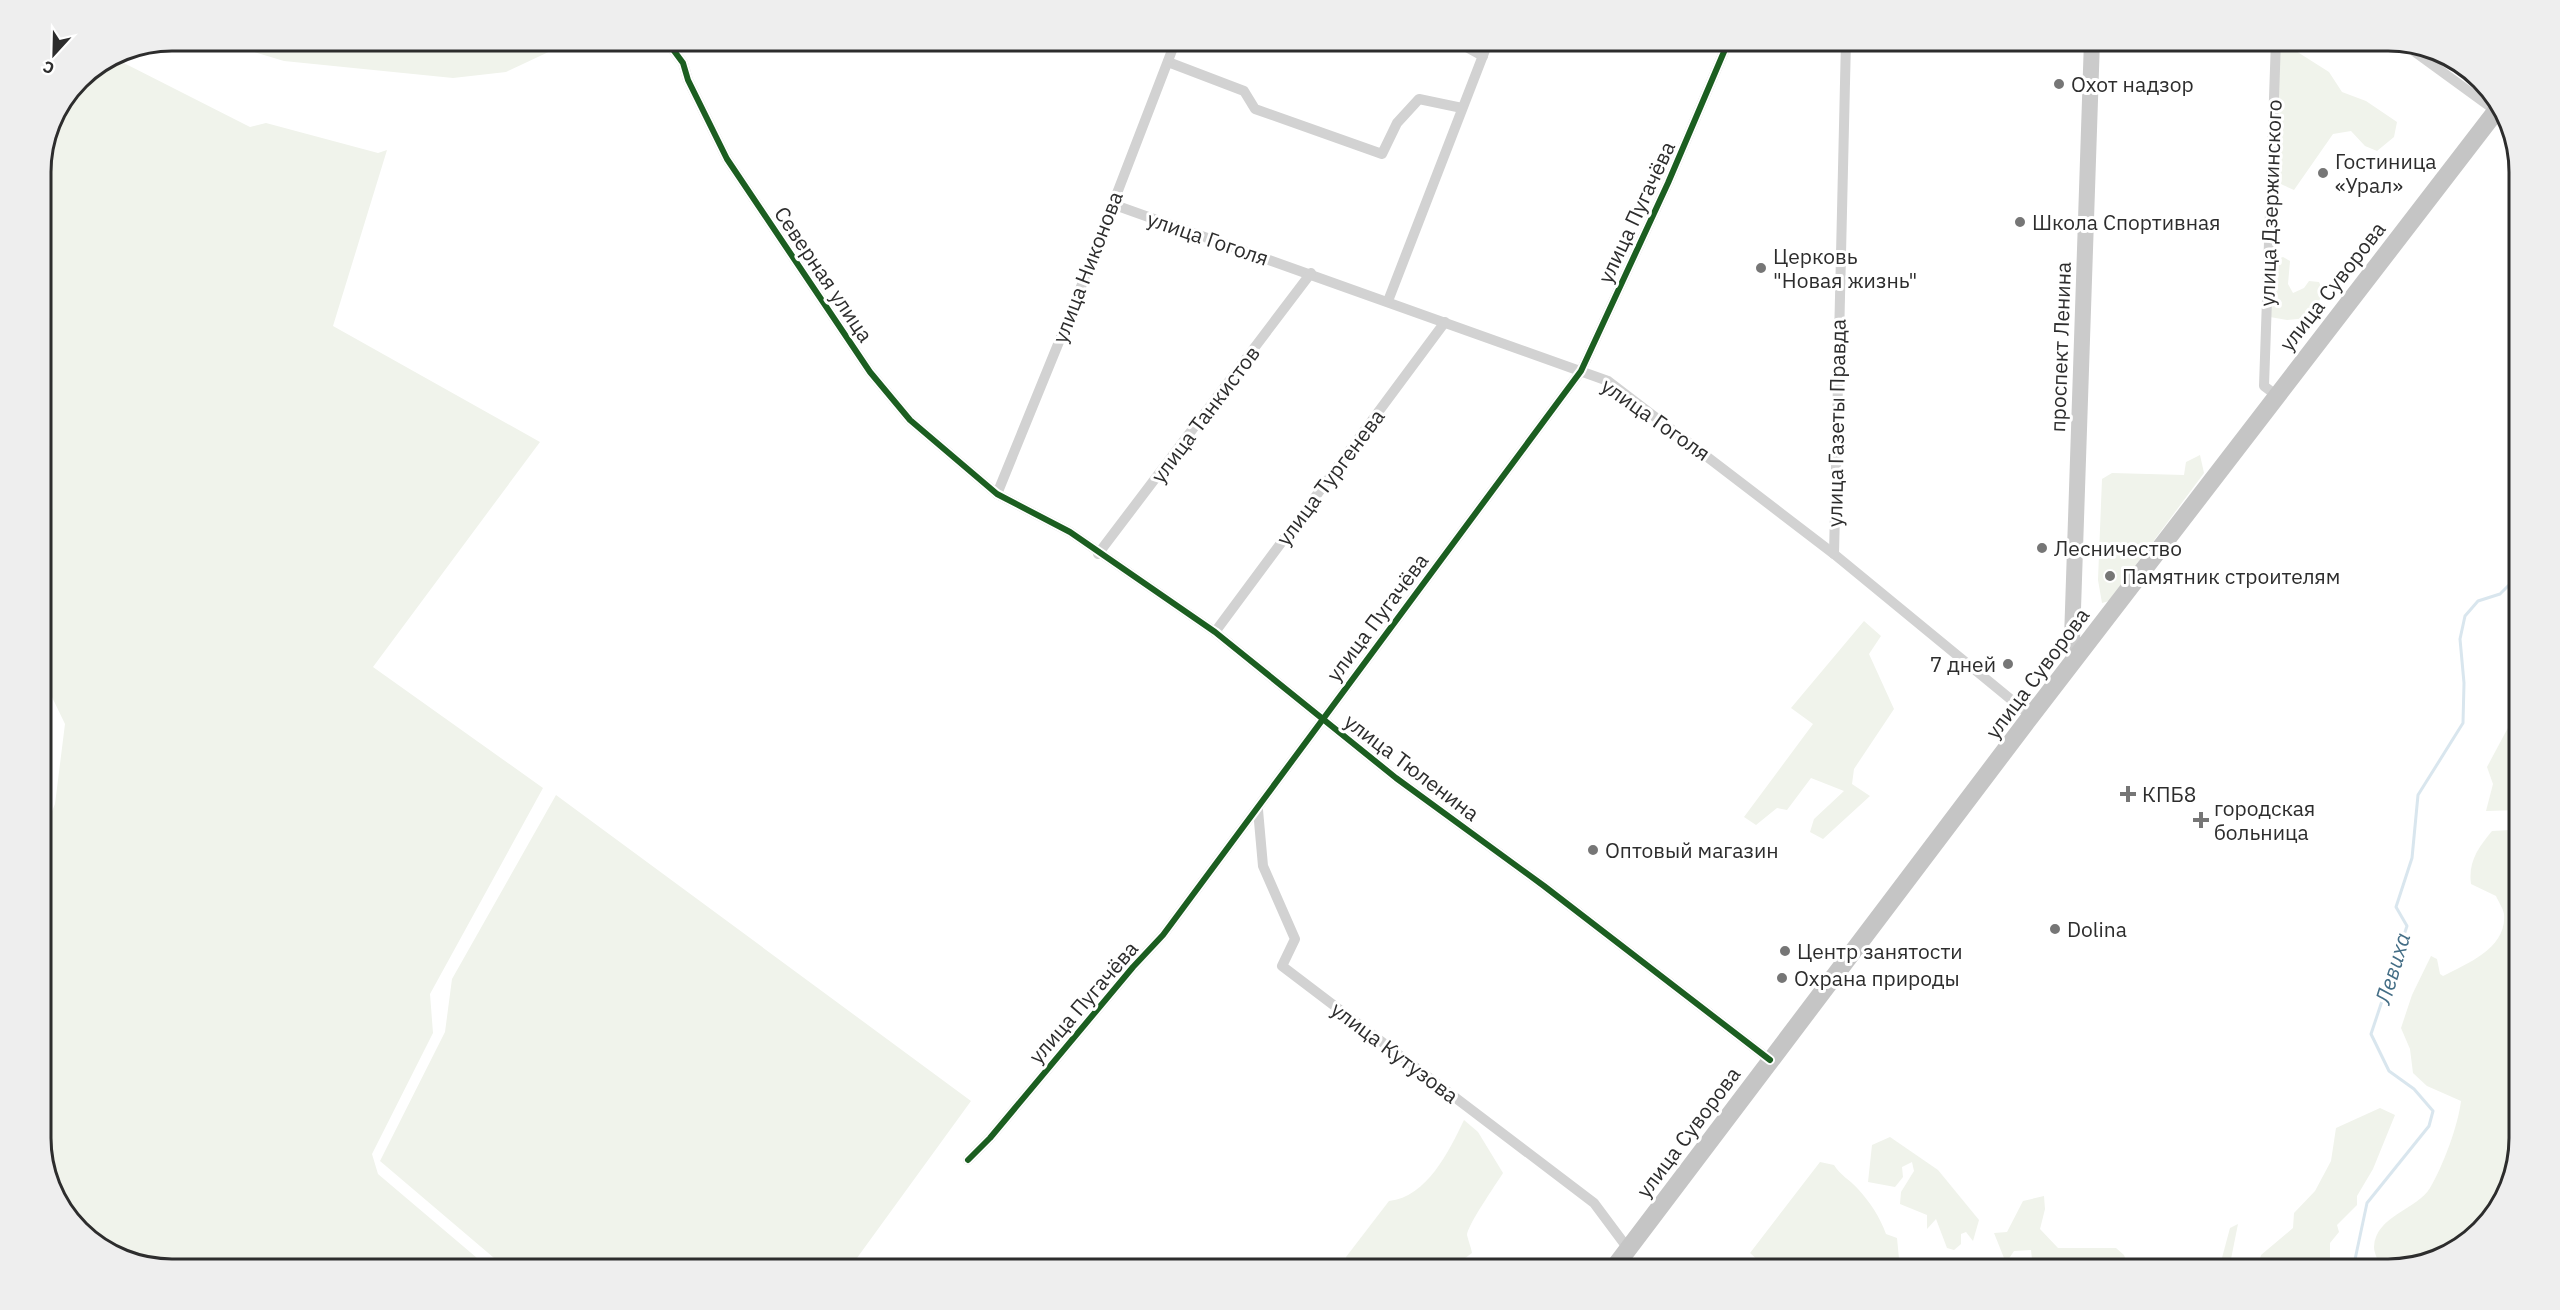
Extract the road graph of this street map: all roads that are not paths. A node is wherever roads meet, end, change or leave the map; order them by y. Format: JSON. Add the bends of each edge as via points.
{"nodes":[{"id":1,"x":674,"y":51,"type":"edge"},
{"id":2,"x":1172,"y":51,"type":"edge"},
{"id":3,"x":1474,"y":51,"type":"edge"},
{"id":4,"x":1485,"y":51,"type":"edge"},
{"id":5,"x":1724,"y":51,"type":"edge"},
{"id":6,"x":1846,"y":51,"type":"edge"},
{"id":7,"x":2092,"y":51,"type":"edge"},
{"id":8,"x":2276,"y":51,"type":"edge"},
{"id":9,"x":2420,"y":55,"type":"edge"},
{"id":10,"x":1483,"y":56,"type":"junction"},
{"id":11,"x":1167,"y":62,"type":"junction"},
{"id":12,"x":2485,"y":100,"type":"edge"},
{"id":13,"x":1462,"y":108,"type":"junction"},
{"id":14,"x":2494,"y":114,"type":"edge"},
{"id":15,"x":1112,"y":204,"type":"junction"},
{"id":16,"x":1311,"y":273,"type":"junction"},
{"id":17,"x":1388,"y":301,"type":"junction"},
{"id":18,"x":1445,"y":322,"type":"junction"},
{"id":19,"x":1581,"y":371,"type":"junction"},
{"id":20,"x":2276,"y":396,"type":"junction"},
{"id":21,"x":997,"y":494,"type":"junction"},
{"id":22,"x":1098,"y":554,"type":"junction"},
{"id":23,"x":1834,"y":554,"type":"junction"},
{"id":24,"x":1215,"y":632,"type":"junction"},
{"id":25,"x":2081,"y":652,"type":"junction"},
{"id":26,"x":2031,"y":716,"type":"junction"},
{"id":27,"x":1322,"y":720,"type":"junction"},
{"id":28,"x":1258,"y":810,"type":"junction"},
{"id":29,"x":1770,"y":1060,"type":"junction"},
{"id":30,"x":968,"y":1160,"type":"dead end"},
{"id":31,"x":1629,"y":1250,"type":"junction"},
{"id":32,"x":1621,"y":1259,"type":"edge"}],
"edges":[{"from":1,"to":21,"type":"street","name":"Северная улица","via":[[727,159],[870,372],[910,420]]},
{"from":2,"to":11,"type":"street","name":"улица Никонова"},
{"from":3,"to":10,"type":"street"},
{"from":4,"to":10,"type":"street"},
{"from":5,"to":19,"type":"street","name":"улица Пугачёва"},
{"from":6,"to":23,"type":"street","name":"улица Газеты Правда"},
{"from":7,"to":25,"type":"main road","name":"проспект Ленина","via":[[2072,639]]},
{"from":8,"to":20,"type":"street","name":"улица Дзержинского","via":[[2264,386]]},
{"from":9,"to":12,"type":"street"},
{"from":10,"to":13,"type":"street"},
{"from":11,"to":13,"type":"street","via":[[1244,91],[1255,109],[1382,154],[1397,123],[1419,99]]},
{"from":11,"to":15,"type":"street","name":"улица Никонова"},
{"from":13,"to":17,"type":"street"},
{"from":14,"to":20,"type":"main road","name":"улица Суворова"},
{"from":15,"to":16,"type":"street","name":"улица Гоголя"},
{"from":15,"to":21,"type":"street","name":"улица Никонова"},
{"from":16,"to":17,"type":"street","name":"улица Гоголя"},
{"from":16,"to":22,"type":"street","name":"улица Танкистов"},
{"from":17,"to":18,"type":"street","name":"улица Гоголя"},
{"from":18,"to":19,"type":"street","name":"улица Гоголя"},
{"from":18,"to":24,"type":"street","name":"улица Тургенева"},
{"from":19,"to":23,"type":"street","name":"улица Гоголя","via":[[1608,381]]},
{"from":19,"to":27,"type":"street","name":"улица Пугачёва"},
{"from":20,"to":25,"type":"main road","name":"улица Суворова"},
{"from":21,"to":22,"type":"street","name":"улица Тюленина","via":[[1070,532]]},
{"from":22,"to":24,"type":"street","name":"улица Тюленина"},
{"from":23,"to":26,"type":"street","name":"улица Гоголя"},
{"from":24,"to":27,"type":"street","name":"улица Тюленина"},
{"from":25,"to":26,"type":"main road","name":"улица Суворова"},
{"from":26,"to":29,"type":"main road","name":"улица Суворова"},
{"from":27,"to":28,"type":"street","name":"улица Пугачёва"},
{"from":27,"to":29,"type":"street","name":"улица Тюленина"},
{"from":28,"to":30,"type":"street","name":"улица Пугачёва","via":[[1163,935]]},
{"from":28,"to":31,"type":"street","name":"улица Кутузова","via":[[1263,866],[1295,939],[1282,966],[1594,1203]]},
{"from":29,"to":31,"type":"main road","name":"улица Суворова"},
{"from":31,"to":32,"type":"main road","name":"улица Суворова"}]}
